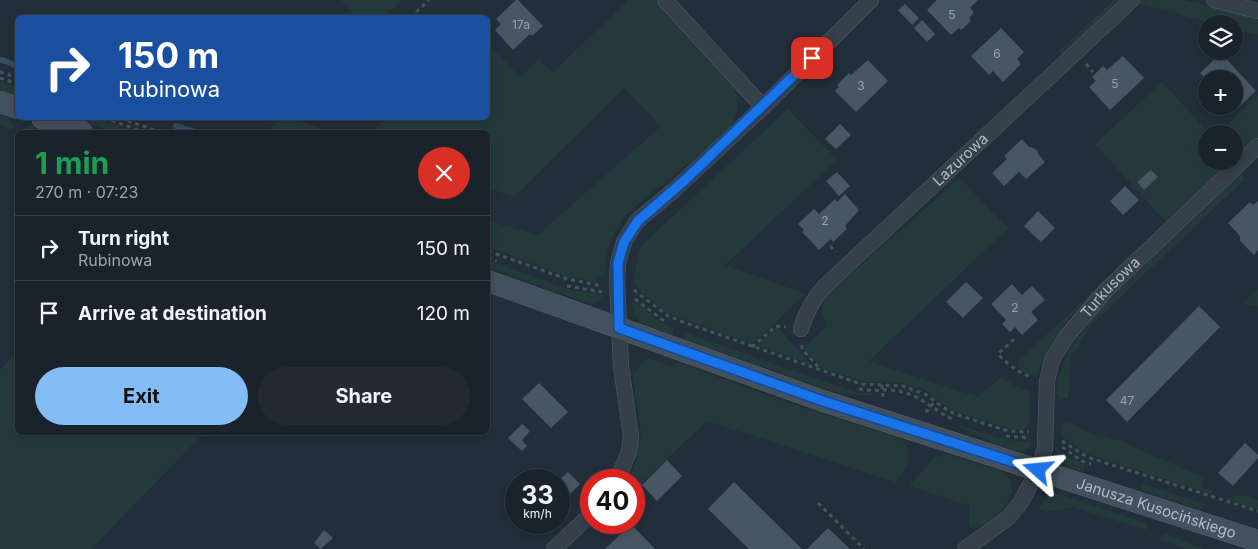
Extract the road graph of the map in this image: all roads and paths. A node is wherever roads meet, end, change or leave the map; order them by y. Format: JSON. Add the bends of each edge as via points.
{"nodes":[{"id":1,"x":429,"y":0,"type":"edge"},
{"id":2,"x":666,"y":0,"type":"edge"},
{"id":3,"x":871,"y":0,"type":"edge"},
{"id":4,"x":1132,"y":0,"type":"edge"},
{"id":5,"x":1214,"y":0,"type":"edge"},
{"id":6,"x":1258,"y":11,"type":"edge"},
{"id":7,"x":416,"y":12,"type":"dead end"},
{"id":8,"x":0,"y":72,"type":"edge"},
{"id":9,"x":15,"y":77,"type":"edge"},
{"id":10,"x":0,"y":78,"type":"edge"},
{"id":11,"x":15,"y":83,"type":"edge"},
{"id":12,"x":0,"y":102,"type":"edge"},
{"id":13,"x":15,"y":107,"type":"edge"},
{"id":14,"x":762,"y":107,"type":"junction"},
{"id":15,"x":48,"y":120,"type":"edge"},
{"id":16,"x":110,"y":120,"type":"edge"},
{"id":17,"x":126,"y":120,"type":"edge"},
{"id":18,"x":76,"y":130,"type":"edge"},
{"id":19,"x":138,"y":130,"type":"edge"},
{"id":20,"x":154,"y":130,"type":"edge"},
{"id":21,"x":1258,"y":146,"type":"edge"},
{"id":22,"x":490,"y":252,"type":"edge"},
{"id":23,"x":490,"y":258,"type":"edge"},
{"id":24,"x":506,"y":264,"type":"dead end"},
{"id":25,"x":490,"y":281,"type":"edge"},
{"id":26,"x":562,"y":284,"type":"dead end"},
{"id":27,"x":617,"y":290,"type":"junction"},
{"id":28,"x":670,"y":323,"type":"dead end"},
{"id":29,"x":619,"y":328,"type":"junction"},
{"id":30,"x":801,"y":329,"type":"junction"},
{"id":31,"x":1014,"y":339,"type":"dead end"},
{"id":32,"x":752,"y":347,"type":"junction"},
{"id":33,"x":821,"y":371,"type":"junction"},
{"id":34,"x":1047,"y":381,"type":"junction"},
{"id":35,"x":882,"y":385,"type":"junction"},
{"id":36,"x":854,"y":388,"type":"dead end"},
{"id":37,"x":882,"y":390,"type":"junction"},
{"id":38,"x":892,"y":400,"type":"dead end"},
{"id":39,"x":935,"y":401,"type":"junction"},
{"id":40,"x":931,"y":405,"type":"junction"},
{"id":41,"x":918,"y":408,"type":"dead end"},
{"id":42,"x":961,"y":422,"type":"dead end"},
{"id":43,"x":997,"y":434,"type":"dead end"},
{"id":44,"x":1045,"y":437,"type":"junction"},
{"id":45,"x":1092,"y":464,"type":"dead end"},
{"id":46,"x":622,"y":469,"type":"edge"},
{"id":47,"x":1038,"y":470,"type":"junction"},
{"id":48,"x":818,"y":502,"type":"dead end"},
{"id":49,"x":1258,"y":511,"type":"edge"},
{"id":50,"x":580,"y":524,"type":"edge"},
{"id":51,"x":1258,"y":541,"type":"edge"},
{"id":52,"x":554,"y":549,"type":"edge"},
{"id":53,"x":864,"y":549,"type":"edge"},
{"id":54,"x":965,"y":549,"type":"edge"}],
"edges":[{"from":1,"to":7,"type":"path"},
{"from":2,"to":14,"type":"street"},
{"from":3,"to":14,"type":"street"},
{"from":4,"to":30,"type":"street","name":"Lazurowa","via":[[826,286],[805,313]]},
{"from":5,"to":6,"type":"street"},
{"from":8,"to":9,"type":"path"},
{"from":10,"to":11,"type":"path"},
{"from":12,"to":13,"type":"street"},
{"from":14,"to":27,"type":"street","via":[[638,221],[620,253]]},
{"from":15,"to":18,"type":"street"},
{"from":16,"to":19,"type":"path"},
{"from":17,"to":20,"type":"path"},
{"from":21,"to":34,"type":"street","name":"Turkusowa","via":[[1107,289],[1058,348]]},
{"from":22,"to":27,"type":"path","via":[[566,280],[598,285],[605,283]]},
{"from":23,"to":24,"type":"path"},
{"from":25,"to":29,"type":"street","name":"Janusza Kusocińskiego"},
{"from":26,"to":27,"type":"path"},
{"from":27,"to":28,"type":"path"},
{"from":27,"to":29,"type":"street"},
{"from":27,"to":32,"type":"path","via":[[632,288],[668,316]]},
{"from":29,"to":46,"type":"street","via":[[631,437]]},
{"from":29,"to":47,"type":"street","name":"Janusza Kusocińskiego","via":[[823,401]]},
{"from":30,"to":32,"type":"path","via":[[776,326]]},
{"from":30,"to":33,"type":"path","via":[[802,349]]},
{"from":31,"to":34,"type":"path","via":[[998,354],[1020,373]]},
{"from":32,"to":33,"type":"path"},
{"from":33,"to":35,"type":"path","via":[[862,384]]},
{"from":34,"to":44,"type":"street","name":"Turkusowa"},
{"from":35,"to":37,"type":"path"},
{"from":35,"to":39,"type":"path","via":[[903,386]]},
{"from":36,"to":37,"type":"path"},
{"from":37,"to":38,"type":"path","via":[[883,397]]},
{"from":37,"to":40,"type":"path","via":[[910,394]]},
{"from":39,"to":40,"type":"path"},
{"from":39,"to":44,"type":"path","via":[[956,414],[1008,431]]},
{"from":40,"to":41,"type":"path","via":[[926,411]]},
{"from":40,"to":42,"type":"path","via":[[947,417]]},
{"from":43,"to":44,"type":"path","via":[[1011,438]]},
{"from":44,"to":45,"type":"path"},
{"from":44,"to":47,"type":"street","name":"Turkusowa"},
{"from":44,"to":49,"type":"path","via":[[1058,434],[1058,439],[1087,457]]},
{"from":47,"to":51,"type":"street","name":"Janusza Kusocińskiego"},
{"from":47,"to":54,"type":"street","name":"Turkusowa","via":[[1022,502],[1008,518]]},
{"from":48,"to":53,"type":"path"},
{"from":50,"to":52,"type":"street"}]}
